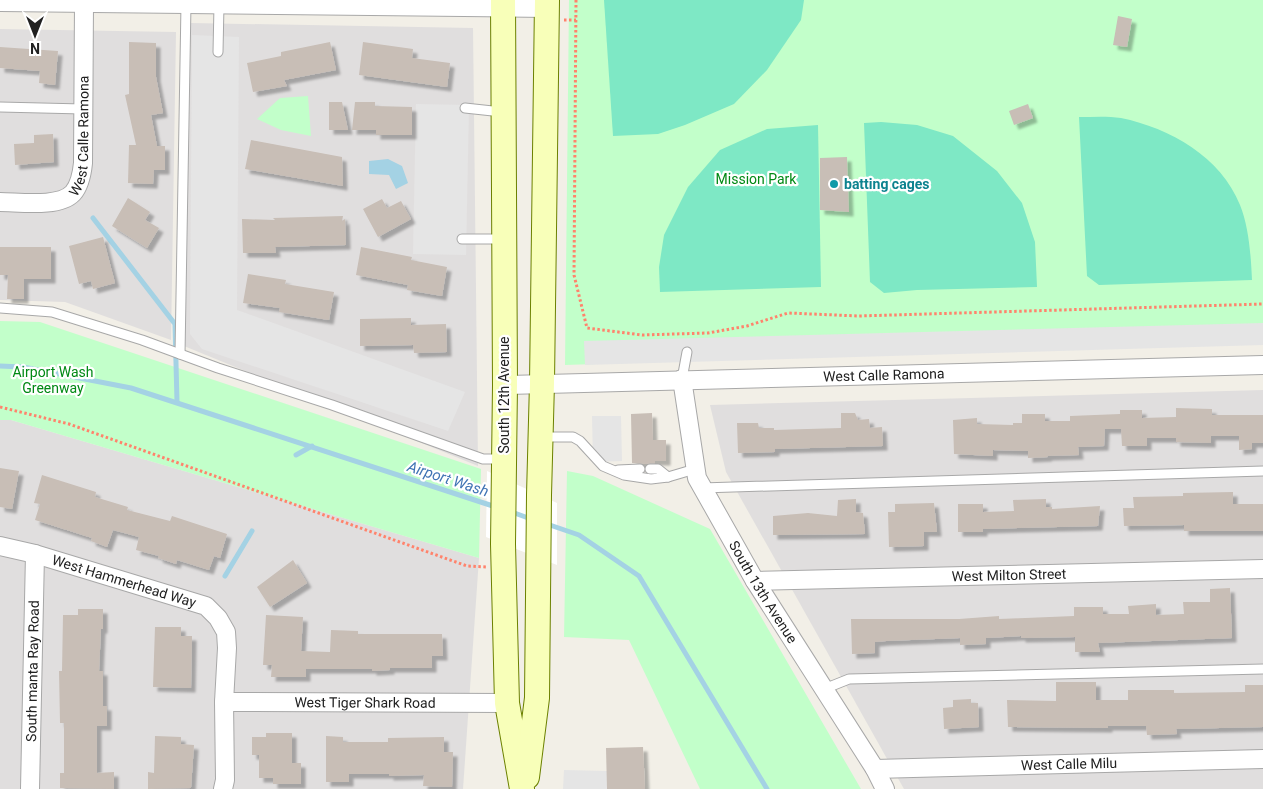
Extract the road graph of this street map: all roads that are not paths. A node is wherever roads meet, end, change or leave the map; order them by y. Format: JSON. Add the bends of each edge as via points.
{"nodes":[{"id":1,"x":0,"y":2,"type":"edge"},
{"id":2,"x":84,"y":4,"type":"junction"},
{"id":3,"x":186,"y":4,"type":"junction"},
{"id":4,"x":502,"y":4,"type":"edge"},
{"id":5,"x":547,"y":4,"type":"edge"},
{"id":6,"x":219,"y":5,"type":"junction"},
{"id":7,"x":218,"y":52,"type":"dead end"},
{"id":8,"x":0,"y":107,"type":"edge"},
{"id":9,"x":465,"y":108,"type":"dead end"},
{"id":10,"x":83,"y":109,"type":"junction"},
{"id":11,"x":503,"y":112,"type":"junction"},
{"id":12,"x":0,"y":202,"type":"edge"},
{"id":13,"x":462,"y":239,"type":"dead end"},
{"id":14,"x":504,"y":239,"type":"junction"},
{"id":15,"x":0,"y":308,"type":"edge"},
{"id":16,"x":687,"y":352,"type":"dead end"},
{"id":17,"x":180,"y":354,"type":"junction"},
{"id":18,"x":1263,"y":365,"type":"edge"},
{"id":19,"x":682,"y":379,"type":"junction"},
{"id":20,"x":542,"y":383,"type":"junction"},
{"id":21,"x":505,"y":385,"type":"junction"},
{"id":22,"x":540,"y":437,"type":"junction"},
{"id":23,"x":504,"y":469,"type":"junction"},
{"id":24,"x":640,"y":469,"type":"dead end"},
{"id":25,"x":650,"y":469,"type":"dead end"},
{"id":26,"x":695,"y":469,"type":"junction"},
{"id":27,"x":611,"y":470,"type":"junction"},
{"id":28,"x":1263,"y":471,"type":"edge"},
{"id":29,"x":668,"y":477,"type":"junction"},
{"id":30,"x":702,"y":488,"type":"junction"},
{"id":31,"x":0,"y":546,"type":"edge"},
{"id":32,"x":34,"y":554,"type":"junction"},
{"id":33,"x":1263,"y":569,"type":"edge"},
{"id":34,"x":755,"y":581,"type":"junction"},
{"id":35,"x":1263,"y":668,"type":"edge"},
{"id":36,"x":824,"y":690,"type":"junction"},
{"id":37,"x":224,"y":702,"type":"junction"},
{"id":38,"x":507,"y":703,"type":"junction"},
{"id":39,"x":1263,"y":759,"type":"edge"},
{"id":40,"x":875,"y":769,"type":"junction"},
{"id":41,"x":30,"y":789,"type":"edge"},
{"id":42,"x":223,"y":789,"type":"edge"},
{"id":43,"x":524,"y":789,"type":"edge"},
{"id":44,"x":885,"y":789,"type":"edge"}],
"edges":[{"from":1,"to":2,"type":"street"},
{"from":2,"to":3,"type":"street"},
{"from":2,"to":10,"type":"street","name":"West Calle Ramona"},
{"from":3,"to":6,"type":"street"},
{"from":3,"to":17,"type":"lane"},
{"from":4,"to":5,"type":"street"},
{"from":4,"to":6,"type":"street"},
{"from":4,"to":11,"type":"main road","name":"South 12th Avenue"},
{"from":5,"to":20,"type":"main road","name":"South 12th Avenue"},
{"from":6,"to":7,"type":"lane"},
{"from":8,"to":10,"type":"lane"},
{"from":9,"to":11,"type":"lane"},
{"from":10,"to":12,"type":"street","name":"West Calle Ramona","via":[[83,163],[76,200]]},
{"from":11,"to":14,"type":"main road","name":"South 12th Avenue"},
{"from":13,"to":14,"type":"lane"},
{"from":14,"to":21,"type":"main road","name":"South 12th Avenue"},
{"from":15,"to":17,"type":"lane","via":[[52,312]]},
{"from":16,"to":19,"type":"lane"},
{"from":17,"to":23,"type":"lane","via":[[332,405]]},
{"from":18,"to":19,"type":"street","name":"West Calle Ramona"},
{"from":19,"to":20,"type":"street","name":"West Calle Ramona"},
{"from":19,"to":26,"type":"street","name":"South 13th Avenue"},
{"from":20,"to":21,"type":"street","name":"West Calle Ramona"},
{"from":20,"to":22,"type":"main road","name":"South 12th Avenue"},
{"from":21,"to":23,"type":"main road","name":"South 12th Avenue"},
{"from":22,"to":27,"type":"lane","via":[[573,437]]},
{"from":22,"to":43,"type":"main road","name":"South 12th Avenue","via":[[538,698]]},
{"from":23,"to":38,"type":"main road","name":"South 12th Avenue"},
{"from":24,"to":27,"type":"lane"},
{"from":25,"to":29,"type":"lane","via":[[658,469]]},
{"from":26,"to":29,"type":"lane"},
{"from":26,"to":30,"type":"street","name":"South 13th Avenue"},
{"from":27,"to":29,"type":"lane","via":[[651,479]]},
{"from":28,"to":30,"type":"lane"},
{"from":30,"to":34,"type":"street","name":"South 13th Avenue"},
{"from":31,"to":32,"type":"street","name":"West Hammerhead Way"},
{"from":32,"to":37,"type":"street","name":"West Hammerhead Way","via":[[206,606],[226,632]]},
{"from":32,"to":41,"type":"street","name":"South manta Ray Road"},
{"from":33,"to":34,"type":"street","name":"West Milton Street"},
{"from":34,"to":36,"type":"street","name":"South 13th Avenue"},
{"from":35,"to":36,"type":"lane","via":[[849,679]]},
{"from":36,"to":40,"type":"street","name":"South 13th Avenue"},
{"from":37,"to":38,"type":"street","name":"West Tiger Shark Road"},
{"from":37,"to":42,"type":"street","name":"West Hammerhead Way"},
{"from":38,"to":43,"type":"main road","name":"South 12th Avenue"},
{"from":39,"to":40,"type":"street","name":"West Calle Milu"},
{"from":40,"to":44,"type":"street","name":"South 13th Avenue"}]}
